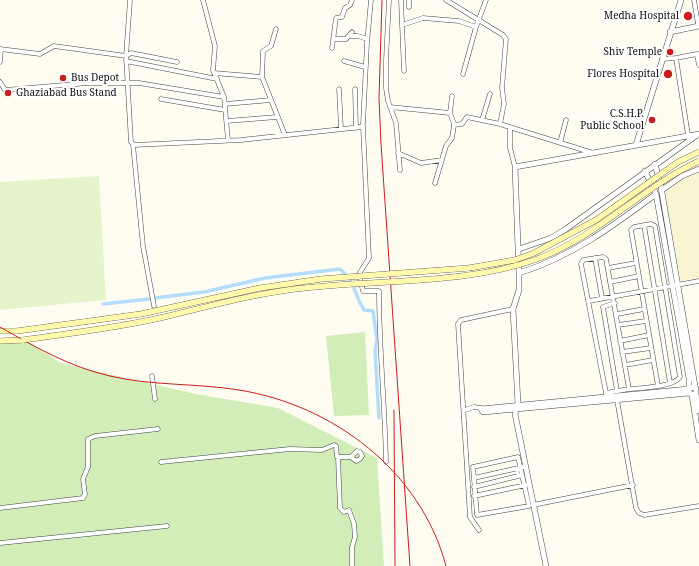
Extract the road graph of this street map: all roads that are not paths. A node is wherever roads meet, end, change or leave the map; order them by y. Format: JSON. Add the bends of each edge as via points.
{"nodes":[{"id":1,"x":130,"y":0,"type":"edge"},
{"id":2,"x":203,"y":0,"type":"edge"},
{"id":3,"x":352,"y":0,"type":"edge"},
{"id":4,"x":371,"y":0,"type":"edge"},
{"id":5,"x":389,"y":0,"type":"edge"},
{"id":6,"x":401,"y":0,"type":"edge"},
{"id":7,"x":409,"y":0,"type":"edge"},
{"id":8,"x":446,"y":0,"type":"edge"},
{"id":9,"x":486,"y":0,"type":"edge"},
{"id":10,"x":681,"y":0,"type":"edge"},
{"id":11,"x":694,"y":0,"type":"edge"},
{"id":12,"x":409,"y":7,"type":"dead end"},
{"id":13,"x":697,"y":8,"type":"edge"},
{"id":14,"x":479,"y":20,"type":"junction"},
{"id":15,"x":699,"y":24,"type":"edge"},
{"id":16,"x":402,"y":25,"type":"junction"},
{"id":17,"x":476,"y":27,"type":"junction"},
{"id":18,"x":276,"y":29,"type":"dead end"},
{"id":19,"x":671,"y":30,"type":"junction"},
{"id":20,"x":333,"y":39,"type":"junction"},
{"id":21,"x":367,"y":39,"type":"junction"},
{"id":22,"x":332,"y":48,"type":"dead end"},
{"id":23,"x":1,"y":49,"type":"edge"},
{"id":24,"x":698,"y":54,"type":"edge"},
{"id":25,"x":153,"y":56,"type":"junction"},
{"id":26,"x":126,"y":58,"type":"junction"},
{"id":27,"x":676,"y":58,"type":"junction"},
{"id":28,"x":662,"y":59,"type":"junction"},
{"id":29,"x":344,"y":61,"type":"dead end"},
{"id":30,"x":0,"y":62,"type":"edge"},
{"id":31,"x":177,"y":62,"type":"dead end"},
{"id":32,"x":699,"y":65,"type":"edge"},
{"id":33,"x":151,"y":66,"type":"junction"},
{"id":34,"x":365,"y":67,"type":"junction"},
{"id":35,"x":404,"y":71,"type":"dead end"},
{"id":36,"x":214,"y":73,"type":"junction"},
{"id":37,"x":464,"y":74,"type":"dead end"},
{"id":38,"x":262,"y":77,"type":"junction"},
{"id":39,"x":217,"y":79,"type":"junction"},
{"id":40,"x":0,"y":82,"type":"edge"},
{"id":41,"x":127,"y":82,"type":"junction"},
{"id":42,"x":339,"y":89,"type":"dead end"},
{"id":43,"x":355,"y":89,"type":"dead end"},
{"id":44,"x":490,"y":94,"type":"dead end"},
{"id":45,"x":452,"y":96,"type":"dead end"},
{"id":46,"x":224,"y":97,"type":"junction"},
{"id":47,"x":160,"y":99,"type":"dead end"},
{"id":48,"x":271,"y":100,"type":"junction"},
{"id":49,"x":225,"y":104,"type":"junction"},
{"id":50,"x":390,"y":107,"type":"junction"},
{"id":51,"x":225,"y":110,"type":"junction"},
{"id":52,"x":450,"y":113,"type":"junction"},
{"id":53,"x":277,"y":117,"type":"junction"},
{"id":54,"x":482,"y":120,"type":"junction"},
{"id":55,"x":566,"y":120,"type":"dead end"},
{"id":56,"x":227,"y":122,"type":"junction"},
{"id":57,"x":454,"y":124,"type":"junction"},
{"id":58,"x":500,"y":124,"type":"junction"},
{"id":59,"x":363,"y":126,"type":"junction"},
{"id":60,"x":510,"y":127,"type":"junction"},
{"id":61,"x":356,"y":128,"type":"junction"},
{"id":62,"x":341,"y":129,"type":"junction"},
{"id":63,"x":699,"y":134,"type":"edge"},
{"id":64,"x":285,"y":135,"type":"junction"},
{"id":65,"x":688,"y":136,"type":"junction"},
{"id":66,"x":228,"y":140,"type":"junction"},
{"id":67,"x":560,"y":143,"type":"junction"},
{"id":68,"x":636,"y":144,"type":"junction"},
{"id":69,"x":133,"y":145,"type":"junction"},
{"id":70,"x":699,"y":152,"type":"edge"},
{"id":71,"x":398,"y":153,"type":"junction"},
{"id":72,"x":593,"y":153,"type":"junction"},
{"id":73,"x":442,"y":160,"type":"junction"},
{"id":74,"x":699,"y":161,"type":"edge"},
{"id":75,"x":655,"y":164,"type":"junction"},
{"id":76,"x":514,"y":167,"type":"junction"},
{"id":77,"x":699,"y":169,"type":"edge"},
{"id":78,"x":400,"y":170,"type":"dead end"},
{"id":79,"x":645,"y":171,"type":"junction"},
{"id":80,"x":435,"y":183,"type":"dead end"},
{"id":81,"x":662,"y":190,"type":"junction"},
{"id":82,"x":656,"y":194,"type":"junction"},
{"id":83,"x":644,"y":225,"type":"junction"},
{"id":84,"x":519,"y":249,"type":"junction"},
{"id":85,"x":595,"y":258,"type":"junction"},
{"id":86,"x":636,"y":263,"type":"junction"},
{"id":87,"x":608,"y":268,"type":"junction"},
{"id":88,"x":519,"y":273,"type":"junction"},
{"id":89,"x":639,"y":276,"type":"junction"},
{"id":90,"x":699,"y":281,"type":"edge"},
{"id":91,"x":610,"y":282,"type":"junction"},
{"id":92,"x":676,"y":286,"type":"junction"},
{"id":93,"x":665,"y":288,"type":"junction"},
{"id":94,"x":654,"y":289,"type":"junction"},
{"id":95,"x":641,"y":292,"type":"junction"},
{"id":96,"x":613,"y":296,"type":"junction"},
{"id":97,"x":602,"y":298,"type":"junction"},
{"id":98,"x":589,"y":300,"type":"junction"},
{"id":99,"x":614,"y":304,"type":"junction"},
{"id":100,"x":154,"y":306,"type":"dead end"},
{"id":101,"x":513,"y":309,"type":"junction"},
{"id":102,"x":644,"y":309,"type":"junction"},
{"id":103,"x":616,"y":314,"type":"junction"},
{"id":104,"x":646,"y":321,"type":"junction"},
{"id":105,"x":618,"y":325,"type":"junction"},
{"id":106,"x":0,"y":331,"type":"edge"},
{"id":107,"x":649,"y":335,"type":"junction"},
{"id":108,"x":0,"y":341,"type":"edge"},
{"id":109,"x":620,"y":341,"type":"junction"},
{"id":110,"x":651,"y":348,"type":"junction"},
{"id":111,"x":622,"y":352,"type":"junction"},
{"id":112,"x":653,"y":360,"type":"junction"},
{"id":113,"x":625,"y":365,"type":"junction"},
{"id":114,"x":152,"y":376,"type":"dead end"},
{"id":115,"x":670,"y":383,"type":"junction"},
{"id":116,"x":658,"y":386,"type":"junction"},
{"id":117,"x":630,"y":389,"type":"junction"},
{"id":118,"x":694,"y":390,"type":"edge"},
{"id":119,"x":617,"y":391,"type":"junction"},
{"id":120,"x":155,"y":399,"type":"dead end"},
{"id":121,"x":617,"y":400,"type":"junction"},
{"id":122,"x":518,"y":406,"type":"junction"},
{"id":123,"x":481,"y":408,"type":"joint"},
{"id":124,"x":465,"y":410,"type":"junction"},
{"id":125,"x":699,"y":411,"type":"edge"},
{"id":126,"x":158,"y":429,"type":"dead end"},
{"id":127,"x":699,"y":440,"type":"edge"},
{"id":128,"x":351,"y":456,"type":"dead end"},
{"id":129,"x":338,"y":457,"type":"junction"},
{"id":130,"x":161,"y":462,"type":"dead end"},
{"id":131,"x":386,"y":462,"type":"dead end"},
{"id":132,"x":523,"y":467,"type":"junction"},
{"id":133,"x":522,"y":475,"type":"junction"},
{"id":134,"x":468,"y":479,"type":"junction"},
{"id":135,"x":474,"y":479,"type":"junction"},
{"id":136,"x":527,"y":484,"type":"junction"},
{"id":137,"x":633,"y":485,"type":"junction"},
{"id":138,"x":474,"y":487,"type":"junction"},
{"id":139,"x":475,"y":496,"type":"junction"},
{"id":140,"x":469,"y":497,"type":"junction"},
{"id":141,"x":533,"y":505,"type":"junction"},
{"id":142,"x":699,"y":506,"type":"edge"},
{"id":143,"x":0,"y":508,"type":"edge"},
{"id":144,"x":167,"y":526,"type":"dead end"},
{"id":145,"x":479,"y":530,"type":"dead end"},
{"id":146,"x":0,"y":543,"type":"edge"},
{"id":147,"x":352,"y":566,"type":"edge"},
{"id":148,"x":546,"y":566,"type":"edge"}],
"edges":[{"from":1,"to":26,"type":"street"},
{"from":2,"to":36,"type":"street","via":[[215,46]]},
{"from":3,"to":20,"type":"street","via":[[342,17],[336,18]]},
{"from":4,"to":21,"type":"street"},
{"from":5,"to":50,"type":"street","via":[[386,76]]},
{"from":6,"to":16,"type":"street"},
{"from":7,"to":12,"type":"street"},
{"from":8,"to":14,"type":"street"},
{"from":9,"to":14,"type":"street"},
{"from":10,"to":19,"type":"street"},
{"from":11,"to":13,"type":"street"},
{"from":13,"to":15,"type":"street"},
{"from":14,"to":17,"type":"street"},
{"from":14,"to":58,"type":"street","via":[[503,35],[507,42],[502,88],[504,104]]},
{"from":15,"to":19,"type":"street"},
{"from":16,"to":17,"type":"street","via":[[423,18],[459,21]]},
{"from":16,"to":35,"type":"street"},
{"from":17,"to":37,"type":"street"},
{"from":18,"to":38,"type":"street","via":[[271,46],[263,51]]},
{"from":19,"to":28,"type":"street"},
{"from":20,"to":21,"type":"street","via":[[346,39],[352,34]]},
{"from":20,"to":22,"type":"street"},
{"from":21,"to":34,"type":"street"},
{"from":23,"to":26,"type":"street","via":[[40,54],[54,46]]},
{"from":23,"to":30,"type":"street"},
{"from":24,"to":27,"type":"street"},
{"from":24,"to":32,"type":"street"},
{"from":25,"to":26,"type":"street","via":[[131,53]]},
{"from":25,"to":31,"type":"street"},
{"from":25,"to":33,"type":"street"},
{"from":26,"to":33,"type":"street"},
{"from":26,"to":41,"type":"street"},
{"from":27,"to":28,"type":"street"},
{"from":27,"to":65,"type":"street"},
{"from":28,"to":68,"type":"street"},
{"from":29,"to":34,"type":"street"},
{"from":33,"to":39,"type":"street"},
{"from":34,"to":59,"type":"street"},
{"from":36,"to":38,"type":"street"},
{"from":36,"to":39,"type":"street"},
{"from":38,"to":48,"type":"street"},
{"from":39,"to":46,"type":"street"},
{"from":40,"to":41,"type":"street","via":[[5,90]]},
{"from":41,"to":46,"type":"street"},
{"from":41,"to":69,"type":"street"},
{"from":42,"to":62,"type":"street"},
{"from":43,"to":61,"type":"street"},
{"from":44,"to":54,"type":"street"},
{"from":45,"to":52,"type":"street"},
{"from":46,"to":49,"type":"street"},
{"from":47,"to":51,"type":"street"},
{"from":48,"to":49,"type":"street"},
{"from":48,"to":53,"type":"street"},
{"from":49,"to":51,"type":"street"},
{"from":50,"to":52,"type":"street"},
{"from":50,"to":71,"type":"street","via":[[396,124]]},
{"from":51,"to":56,"type":"street"},
{"from":52,"to":57,"type":"street"},
{"from":53,"to":56,"type":"street"},
{"from":53,"to":64,"type":"street"},
{"from":54,"to":57,"type":"street","via":[[467,117],[462,124]]},
{"from":54,"to":58,"type":"street"},
{"from":55,"to":67,"type":"street"},
{"from":56,"to":66,"type":"street"},
{"from":57,"to":73,"type":"street","via":[[452,138],[446,146]]},
{"from":58,"to":60,"type":"street"},
{"from":59,"to":61,"type":"street"},
{"from":59,"to":131,"type":"street","via":[[370,258],[359,274],[363,291],[379,291]]},
{"from":60,"to":67,"type":"street"},
{"from":60,"to":76,"type":"street","via":[[510,148]]},
{"from":61,"to":62,"type":"street"},
{"from":62,"to":64,"type":"street"},
{"from":63,"to":65,"type":"street"},
{"from":63,"to":75,"type":"street"},
{"from":64,"to":66,"type":"street"},
{"from":65,"to":68,"type":"street"},
{"from":66,"to":69,"type":"street"},
{"from":67,"to":72,"type":"street"},
{"from":68,"to":72,"type":"street"},
{"from":69,"to":100,"type":"street","via":[[143,246]]},
{"from":70,"to":106,"type":"main road","bridge":true,"via":[[678,162],[596,220],[540,251],[515,260],[469,268],[321,279],[141,314],[17,331]]},
{"from":71,"to":73,"type":"street","via":[[421,163]]},
{"from":71,"to":78,"type":"street"},
{"from":72,"to":76,"type":"street"},
{"from":73,"to":80,"type":"street"},
{"from":74,"to":108,"type":"main road","bridge":true,"via":[[677,172],[566,247],[502,270],[470,275],[302,288],[228,301],[163,317],[23,340]]},
{"from":75,"to":79,"type":"street"},
{"from":75,"to":81,"type":"street"},
{"from":76,"to":84,"type":"street"},
{"from":77,"to":81,"type":"street","via":[[682,176]]},
{"from":79,"to":82,"type":"street"},
{"from":79,"to":84,"type":"street","via":[[566,229],[551,238]]},
{"from":81,"to":92,"type":"street"},
{"from":82,"to":88,"type":"street","via":[[580,247],[555,260]]},
{"from":82,"to":92,"type":"street"},
{"from":83,"to":86,"type":"street","via":[[631,229]]},
{"from":83,"to":93,"type":"street","via":[[655,226]]},
{"from":83,"to":94,"type":"street"},
{"from":84,"to":88,"type":"street"},
{"from":85,"to":87,"type":"street","via":[[605,257]]},
{"from":85,"to":97,"type":"street"},
{"from":85,"to":98,"type":"street","via":[[583,260],[581,264]]},
{"from":86,"to":87,"type":"street"},
{"from":86,"to":89,"type":"street"},
{"from":87,"to":91,"type":"street"},
{"from":88,"to":101,"type":"street","via":[[519,290]]},
{"from":89,"to":91,"type":"street"},
{"from":89,"to":95,"type":"street"},
{"from":90,"to":92,"type":"street"},
{"from":91,"to":96,"type":"street"},
{"from":92,"to":93,"type":"street"},
{"from":92,"to":118,"type":"street"},
{"from":93,"to":94,"type":"street"},
{"from":93,"to":115,"type":"street","via":[[680,377],[674,383]]},
{"from":94,"to":95,"type":"street"},
{"from":94,"to":115,"type":"street"},
{"from":95,"to":96,"type":"street"},
{"from":95,"to":102,"type":"street"},
{"from":96,"to":97,"type":"street"},
{"from":96,"to":99,"type":"street"},
{"from":97,"to":98,"type":"street"},
{"from":98,"to":119,"type":"street","via":[[606,392]]},
{"from":99,"to":103,"type":"street"},
{"from":99,"to":119,"type":"street","via":[[603,308]]},
{"from":101,"to":122,"type":"street"},
{"from":101,"to":124,"type":"street","via":[[461,320],[458,323]]},
{"from":102,"to":103,"type":"street"},
{"from":102,"to":104,"type":"street"},
{"from":103,"to":105,"type":"street"},
{"from":104,"to":105,"type":"street"},
{"from":104,"to":107,"type":"street"},
{"from":105,"to":109,"type":"street"},
{"from":107,"to":109,"type":"street"},
{"from":107,"to":110,"type":"street"},
{"from":109,"to":111,"type":"street"},
{"from":110,"to":111,"type":"street"},
{"from":110,"to":112,"type":"street"},
{"from":111,"to":113,"type":"street"},
{"from":112,"to":113,"type":"street"},
{"from":112,"to":116,"type":"street"},
{"from":113,"to":117,"type":"street"},
{"from":114,"to":120,"type":"street"},
{"from":115,"to":116,"type":"street"},
{"from":116,"to":117,"type":"street"},
{"from":117,"to":119,"type":"street"},
{"from":118,"to":121,"type":"street"},
{"from":118,"to":122,"type":"street"},
{"from":118,"to":125,"type":"street"},
{"from":118,"to":127,"type":"street"},
{"from":121,"to":122,"type":"street"},
{"from":121,"to":137,"type":"street"},
{"from":122,"to":123,"type":"street","via":[[483,412]]},
{"from":122,"to":132,"type":"street","via":[[515,418]]},
{"from":123,"to":124,"type":"street"},
{"from":124,"to":134,"type":"street"},
{"from":126,"to":143,"type":"street","via":[[88,439],[88,467],[83,479],[85,494],[82,498]]},
{"from":128,"to":129,"type":"street"},
{"from":129,"to":130,"type":"street","via":[[334,444],[322,450],[290,450]]},
{"from":129,"to":147,"type":"street","via":[[340,508],[344,512],[349,510],[354,524]]},
{"from":132,"to":133,"type":"street"},
{"from":132,"to":135,"type":"street"},
{"from":132,"to":135,"type":"street","via":[[518,457],[473,467]]},
{"from":132,"to":136,"type":"street"},
{"from":133,"to":136,"type":"street"},
{"from":133,"to":138,"type":"street"},
{"from":134,"to":135,"type":"street"},
{"from":134,"to":140,"type":"street"},
{"from":135,"to":138,"type":"street"},
{"from":136,"to":139,"type":"street"},
{"from":136,"to":139,"type":"street","via":[[529,506],[477,516]]},
{"from":136,"to":141,"type":"street"},
{"from":137,"to":141,"type":"street"},
{"from":137,"to":142,"type":"street","via":[[636,508],[642,515]]},
{"from":138,"to":139,"type":"street"},
{"from":139,"to":140,"type":"street"},
{"from":140,"to":145,"type":"street","via":[[470,517]]},
{"from":141,"to":148,"type":"street"},
{"from":144,"to":146,"type":"street"}]}
